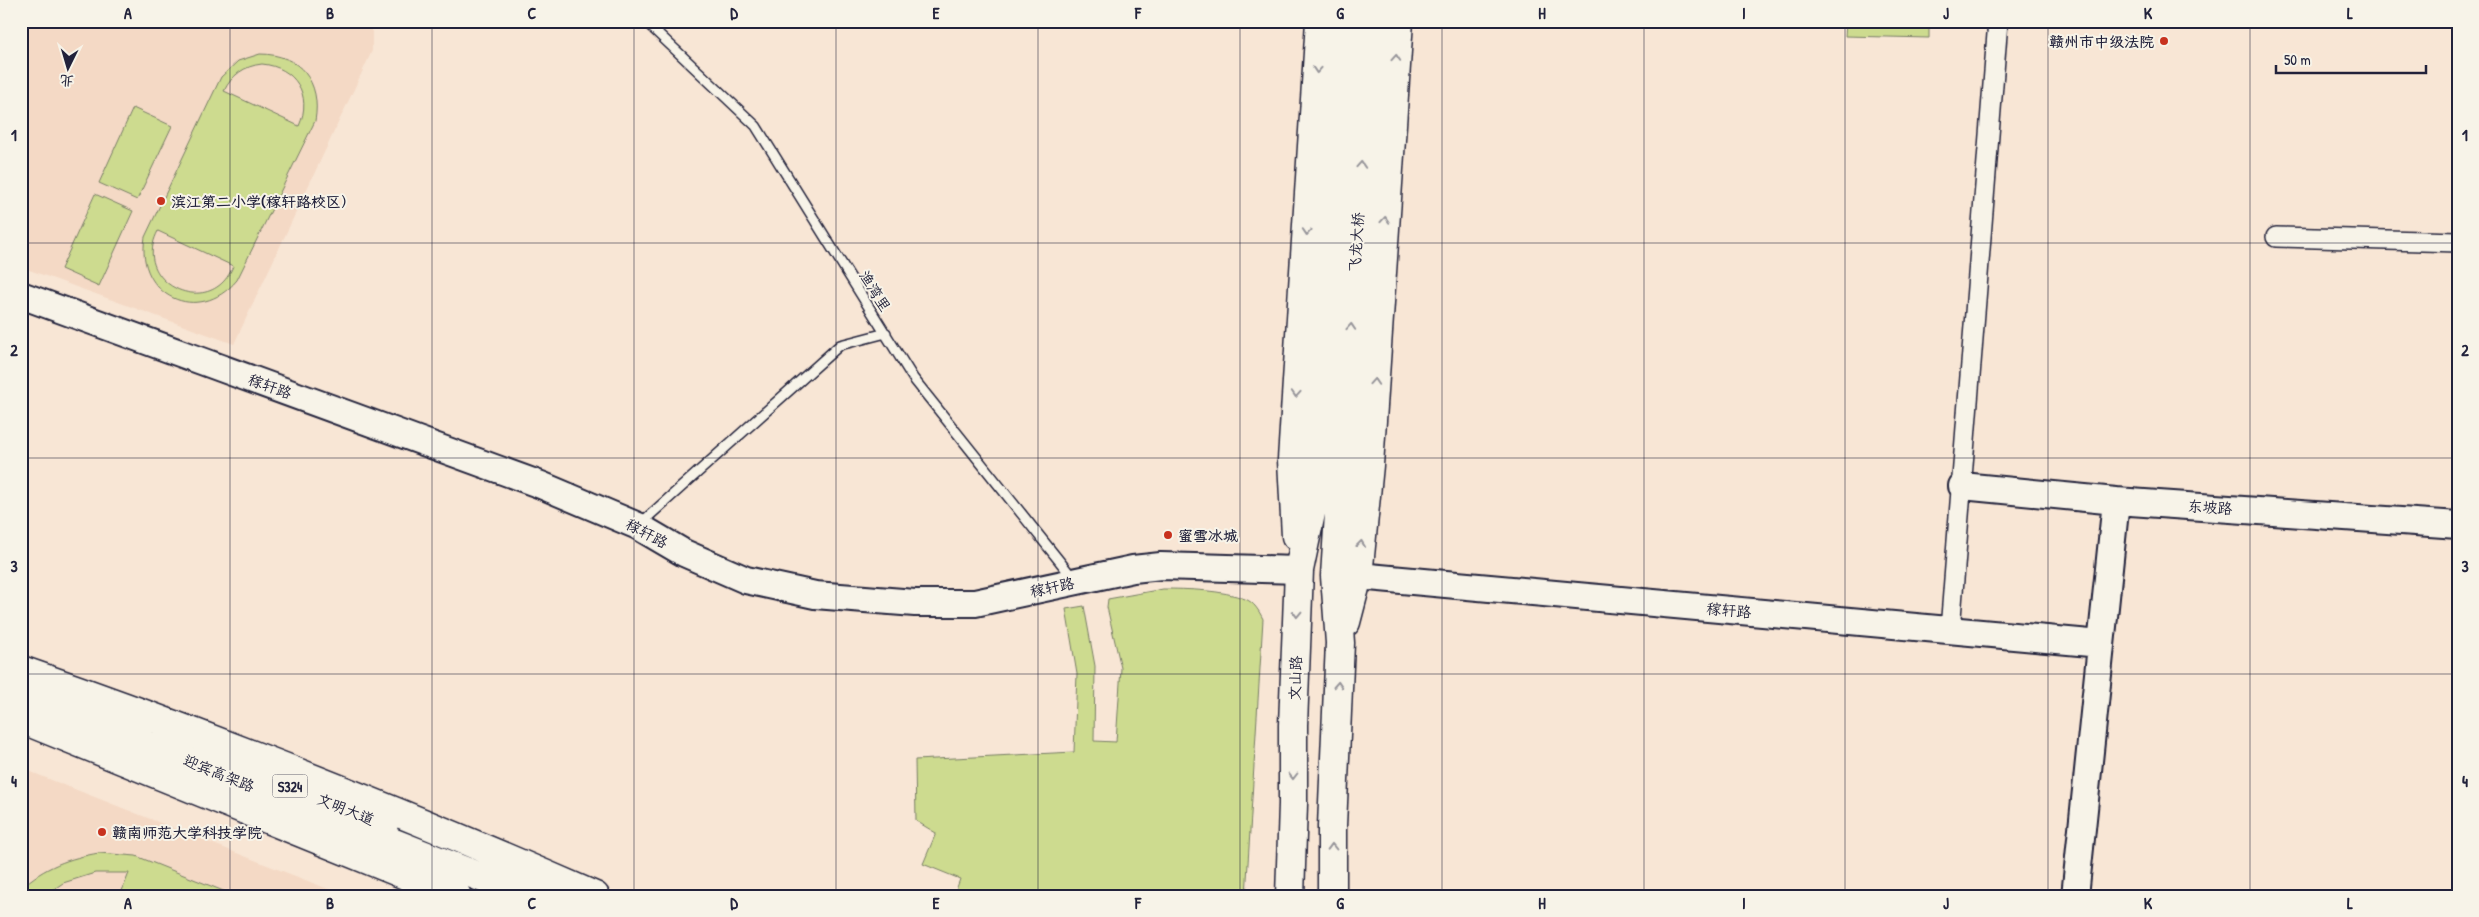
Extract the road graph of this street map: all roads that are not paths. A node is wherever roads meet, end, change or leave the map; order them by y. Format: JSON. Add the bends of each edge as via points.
{"nodes":[{"id":1,"x":645,"y":21,"type":"edge"},
{"id":2,"x":1320,"y":21,"type":"edge"},
{"id":3,"x":1347,"y":21,"type":"edge"},
{"id":4,"x":1371,"y":21,"type":"edge"},
{"id":5,"x":1399,"y":21,"type":"edge"},
{"id":6,"x":1998,"y":21,"type":"edge"},
{"id":7,"x":2276,"y":237,"type":"dead end"},
{"id":8,"x":2458,"y":242,"type":"edge"},
{"id":9,"x":21,"y":295,"type":"edge"},
{"id":10,"x":886,"y":333,"type":"junction"},
{"id":11,"x":1330,"y":462,"type":"junction"},
{"id":12,"x":1962,"y":486,"type":"junction"},
{"id":13,"x":2116,"y":501,"type":"junction"},
{"id":14,"x":2458,"y":525,"type":"edge"},
{"id":15,"x":638,"y":526,"type":"junction"},
{"id":16,"x":1299,"y":570,"type":"junction"},
{"id":17,"x":1358,"y":576,"type":"junction"},
{"id":18,"x":1076,"y":582,"type":"junction"},
{"id":19,"x":1950,"y":630,"type":"junction"},
{"id":20,"x":1340,"y":643,"type":"junction"},
{"id":21,"x":2101,"y":644,"type":"junction"},
{"id":22,"x":21,"y":670,"type":"edge"},
{"id":23,"x":21,"y":677,"type":"edge"},
{"id":24,"x":21,"y":695,"type":"edge"},
{"id":25,"x":21,"y":719,"type":"edge"},
{"id":26,"x":21,"y":734,"type":"edge"},
{"id":27,"x":420,"y":896,"type":"edge"},
{"id":28,"x":457,"y":896,"type":"edge"},
{"id":29,"x":528,"y":896,"type":"edge"},
{"id":30,"x":559,"y":896,"type":"edge"},
{"id":31,"x":595,"y":896,"type":"edge"},
{"id":32,"x":1290,"y":896,"type":"edge"},
{"id":33,"x":1332,"y":896,"type":"edge"},
{"id":34,"x":2075,"y":896,"type":"edge"}],
"edges":[{"from":1,"to":10,"type":"lane","name":"渔湾里","via":[[756,126]]},
{"from":2,"to":16,"type":"main road","one_way":true,"via":[[1292,460]]},
{"from":3,"to":11,"type":"main road","name":"飞龙大桥"},
{"from":11,"to":4,"type":"main road","name":"飞龙大桥","one_way":true},
{"from":17,"to":5,"type":"main road","one_way":true},
{"from":6,"to":12,"type":"street"},
{"from":7,"to":8,"type":"street"},
{"from":9,"to":15,"type":"street","name":"稼轩路","via":[[542,485]]},
{"from":10,"to":15,"type":"lane","via":[[840,345]]},
{"from":10,"to":18,"type":"lane","name":"渔湾里","via":[[913,378]]},
{"from":11,"to":16,"type":"main road","name":"文山路","via":[[1316,489]]},
{"from":11,"to":20,"type":"main road"},
{"from":12,"to":13,"type":"street","name":"东坡路"},
{"from":12,"to":19,"type":"street"},
{"from":13,"to":14,"type":"street","name":"东坡路"},
{"from":13,"to":21,"type":"street"},
{"from":15,"to":18,"type":"street","name":"稼轩路","via":[[684,553],[746,580],[815,595],[974,604]]},
{"from":16,"to":18,"type":"street","name":"稼轩路","via":[[1161,566]]},
{"from":16,"to":32,"type":"main road","name":"文山路","one_way":true},
{"from":17,"to":19,"type":"street","name":"稼轩路"},
{"from":17,"to":20,"type":"main road"},
{"from":19,"to":21,"type":"street","name":"稼轩路"},
{"from":33,"to":20,"type":"main road","one_way":true},
{"from":21,"to":34,"type":"street"},
{"from":22,"to":31,"type":"main road","via":[[140,711]]},
{"from":23,"to":30,"type":"main road","name":"文明大道","number":"S324"},
{"from":24,"to":29,"type":"main road","name":"迎宾高架路"},
{"from":25,"to":28,"type":"main road","name":"迎宾高架路"},
{"from":26,"to":27,"type":"main road"}]}
